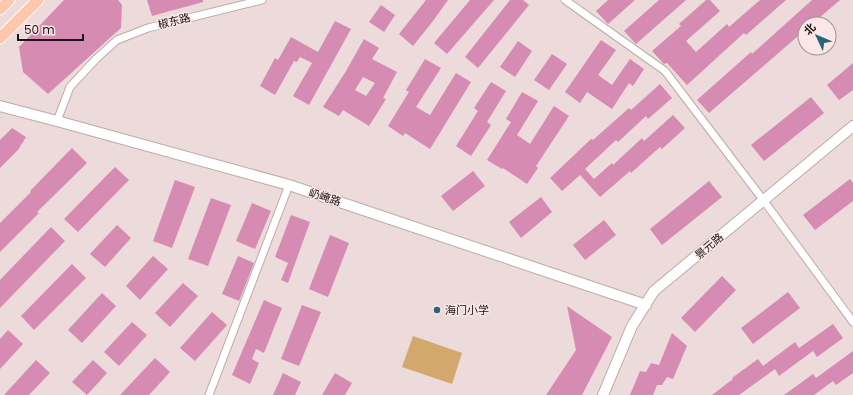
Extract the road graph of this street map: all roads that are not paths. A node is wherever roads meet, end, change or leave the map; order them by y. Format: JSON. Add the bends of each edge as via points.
{"nodes":[{"id":1,"x":9,"y":0,"type":"edge"},
{"id":2,"x":38,"y":0,"type":"edge"},
{"id":3,"x":262,"y":0,"type":"edge"},
{"id":4,"x":565,"y":0,"type":"edge"},
{"id":5,"x":0,"y":9,"type":"edge"},
{"id":6,"x":0,"y":38,"type":"edge"},
{"id":7,"x":0,"y":106,"type":"edge"},
{"id":8,"x":58,"y":121,"type":"junction"},
{"id":9,"x":853,"y":126,"type":"edge"},
{"id":10,"x":289,"y":185,"type":"junction"},
{"id":11,"x":764,"y":200,"type":"junction"},
{"id":12,"x":646,"y":305,"type":"junction"},
{"id":13,"x":853,"y":322,"type":"edge"},
{"id":14,"x":209,"y":395,"type":"edge"},
{"id":15,"x":603,"y":395,"type":"edge"}],
"edges":[{"from":1,"to":5,"type":"main road"},
{"from":2,"to":6,"type":"main road"},
{"from":3,"to":8,"type":"street","name":"椒东路","via":[[148,28],[117,40],[70,87]]},
{"from":4,"to":11,"type":"street","via":[[665,70]]},
{"from":7,"to":8,"type":"street","name":"屷崦路"},
{"from":8,"to":10,"type":"street","name":"屷崦路"},
{"from":9,"to":11,"type":"street","name":"景元路"},
{"from":10,"to":12,"type":"street","name":"屷崦路"},
{"from":10,"to":14,"type":"street"},
{"from":11,"to":12,"type":"street","name":"景元路","via":[[654,291]]},
{"from":11,"to":13,"type":"street"},
{"from":12,"to":15,"type":"street","name":"景元路","via":[[632,326]]}]}
